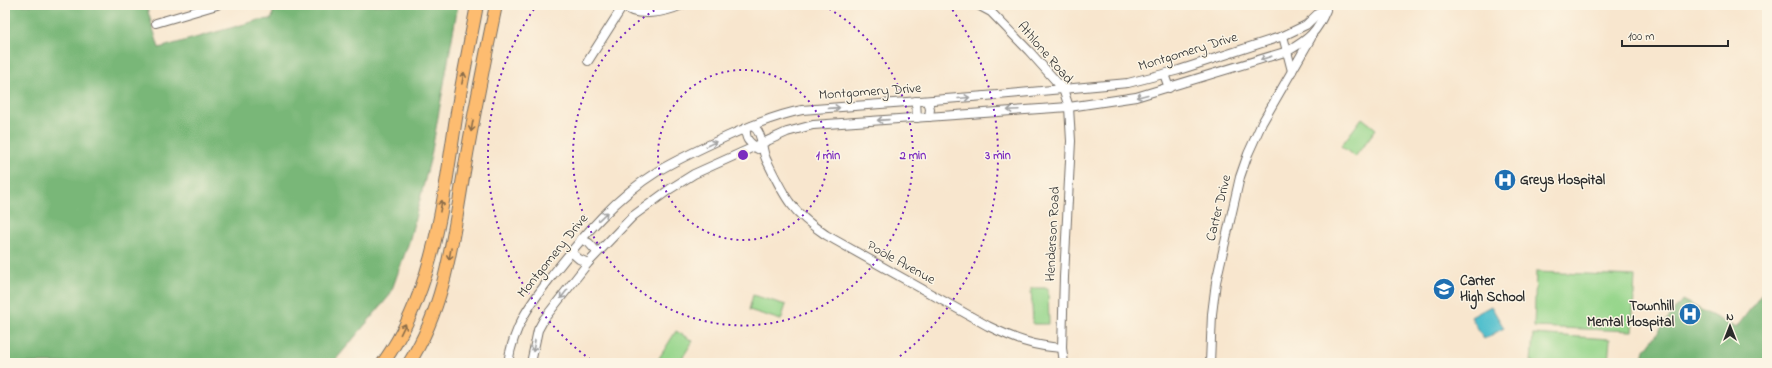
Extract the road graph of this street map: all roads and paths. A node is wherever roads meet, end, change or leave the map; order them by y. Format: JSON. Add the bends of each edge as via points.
{"nodes":[{"id":1,"x":217,"y":5,"type":"edge"},
{"id":2,"x":477,"y":5,"type":"edge"},
{"id":3,"x":496,"y":5,"type":"edge"},
{"id":4,"x":682,"y":5,"type":"edge"},
{"id":5,"x":978,"y":5,"type":"edge"},
{"id":6,"x":1327,"y":5,"type":"edge"},
{"id":7,"x":623,"y":6,"type":"edge"},
{"id":8,"x":156,"y":23,"type":"dead end"},
{"id":9,"x":1314,"y":33,"type":"junction"},
{"id":10,"x":1283,"y":36,"type":"junction"},
{"id":11,"x":1288,"y":51,"type":"junction"},
{"id":12,"x":588,"y":61,"type":"dead end"},
{"id":13,"x":1179,"y":70,"type":"junction"},
{"id":14,"x":1292,"y":72,"type":"junction"},
{"id":15,"x":1164,"y":74,"type":"junction"},
{"id":16,"x":1185,"y":83,"type":"junction"},
{"id":17,"x":1169,"y":88,"type":"junction"},
{"id":18,"x":1063,"y":89,"type":"junction"},
{"id":19,"x":928,"y":100,"type":"junction"},
{"id":20,"x":916,"y":101,"type":"junction"},
{"id":21,"x":1069,"y":107,"type":"junction"},
{"id":22,"x":929,"y":117,"type":"junction"},
{"id":23,"x":917,"y":118,"type":"junction"},
{"id":24,"x":749,"y":127,"type":"junction"},
{"id":25,"x":758,"y":145,"type":"junction"},
{"id":26,"x":581,"y":238,"type":"junction"},
{"id":27,"x":571,"y":252,"type":"junction"},
{"id":28,"x":597,"y":252,"type":"junction"},
{"id":29,"x":588,"y":263,"type":"junction"},
{"id":30,"x":1062,"y":348,"type":"junction"},
{"id":31,"x":384,"y":363,"type":"edge"},
{"id":32,"x":409,"y":363,"type":"edge"},
{"id":33,"x":508,"y":363,"type":"edge"},
{"id":34,"x":531,"y":363,"type":"edge"},
{"id":35,"x":1064,"y":363,"type":"edge"},
{"id":36,"x":1210,"y":363,"type":"edge"}],
"edges":[{"from":1,"to":8,"type":"street"},
{"from":31,"to":2,"type":"highway","one_way":true,"via":[[401,334],[427,273],[439,220]]},
{"from":3,"to":32,"type":"highway","one_way":true,"via":[[472,123],[448,263],[433,317]]},
{"from":4,"to":7,"type":"street","via":[[657,12],[640,13]]},
{"from":5,"to":18,"type":"street","name":"Athlone Road","via":[[991,12]]},
{"from":6,"to":9,"type":"street","name":"Montgomery Drive"},
{"from":6,"to":10,"type":"street","name":"Montgomery Drive","via":[[1306,26]]},
{"from":7,"to":12,"type":"street"},
{"from":9,"to":11,"type":"street","name":"Montgomery Drive"},
{"from":9,"to":14,"type":"street","name":"Carter Drive"},
{"from":10,"to":11,"type":"street"},
{"from":10,"to":13,"type":"street","name":"Montgomery Drive"},
{"from":11,"to":14,"type":"street"},
{"from":11,"to":16,"type":"street","name":"Montgomery Drive","one_way":true},
{"from":13,"to":15,"type":"street","name":"Montgomery Drive"},
{"from":13,"to":16,"type":"street"},
{"from":14,"to":36,"type":"street","name":"Carter Drive","via":[[1262,123],[1240,177],[1216,282]]},
{"from":15,"to":17,"type":"street"},
{"from":15,"to":18,"type":"street","name":"Montgomery Drive","via":[[1128,82]]},
{"from":16,"to":17,"type":"street","name":"Montgomery Drive"},
{"from":17,"to":21,"type":"street","name":"Montgomery Drive","one_way":true,"via":[[1136,97]]},
{"from":19,"to":18,"type":"street","name":"Montgomery Drive","one_way":true},
{"from":18,"to":21,"type":"street","name":"Athlone Road"},
{"from":19,"to":20,"type":"street","name":"Montgomery Drive"},
{"from":19,"to":22,"type":"street"},
{"from":20,"to":23,"type":"street"},
{"from":24,"to":20,"type":"street","name":"Montgomery Drive","one_way":true,"via":[[802,110]]},
{"from":21,"to":22,"type":"street","name":"Montgomery Drive","one_way":true},
{"from":21,"to":30,"type":"street","name":"Henderson Road"},
{"from":22,"to":23,"type":"street","name":"Montgomery Drive"},
{"from":23,"to":25,"type":"street","name":"Montgomery Drive","one_way":true,"via":[[813,125],[787,132]]},
{"from":24,"to":25,"type":"street","name":"Poole Avenue","via":[[759,132]]},
{"from":24,"to":25,"type":"street","name":"Poole Avenue","via":[[747,139],[750,143]]},
{"from":26,"to":24,"type":"street","name":"Montgomery Drive","one_way":true,"via":[[628,193],[657,172]]},
{"from":25,"to":28,"type":"street","name":"Montgomery Drive","via":[[680,181],[633,216]]},
{"from":25,"to":30,"type":"street","name":"Poole Avenue","via":[[783,194],[795,211],[808,223],[1015,340]]},
{"from":26,"to":27,"type":"street","name":"Montgomery Drive"},
{"from":26,"to":28,"type":"street"},
{"from":27,"to":29,"type":"street","via":[[575,257]]},
{"from":27,"to":33,"type":"street","name":"Montgomery Drive","via":[[520,321]]},
{"from":28,"to":29,"type":"street","name":"Montgomery Drive"},
{"from":29,"to":34,"type":"street","name":"Montgomery Drive","one_way":true,"via":[[540,325]]},
{"from":30,"to":35,"type":"street","name":"Henderson Road"}]}
